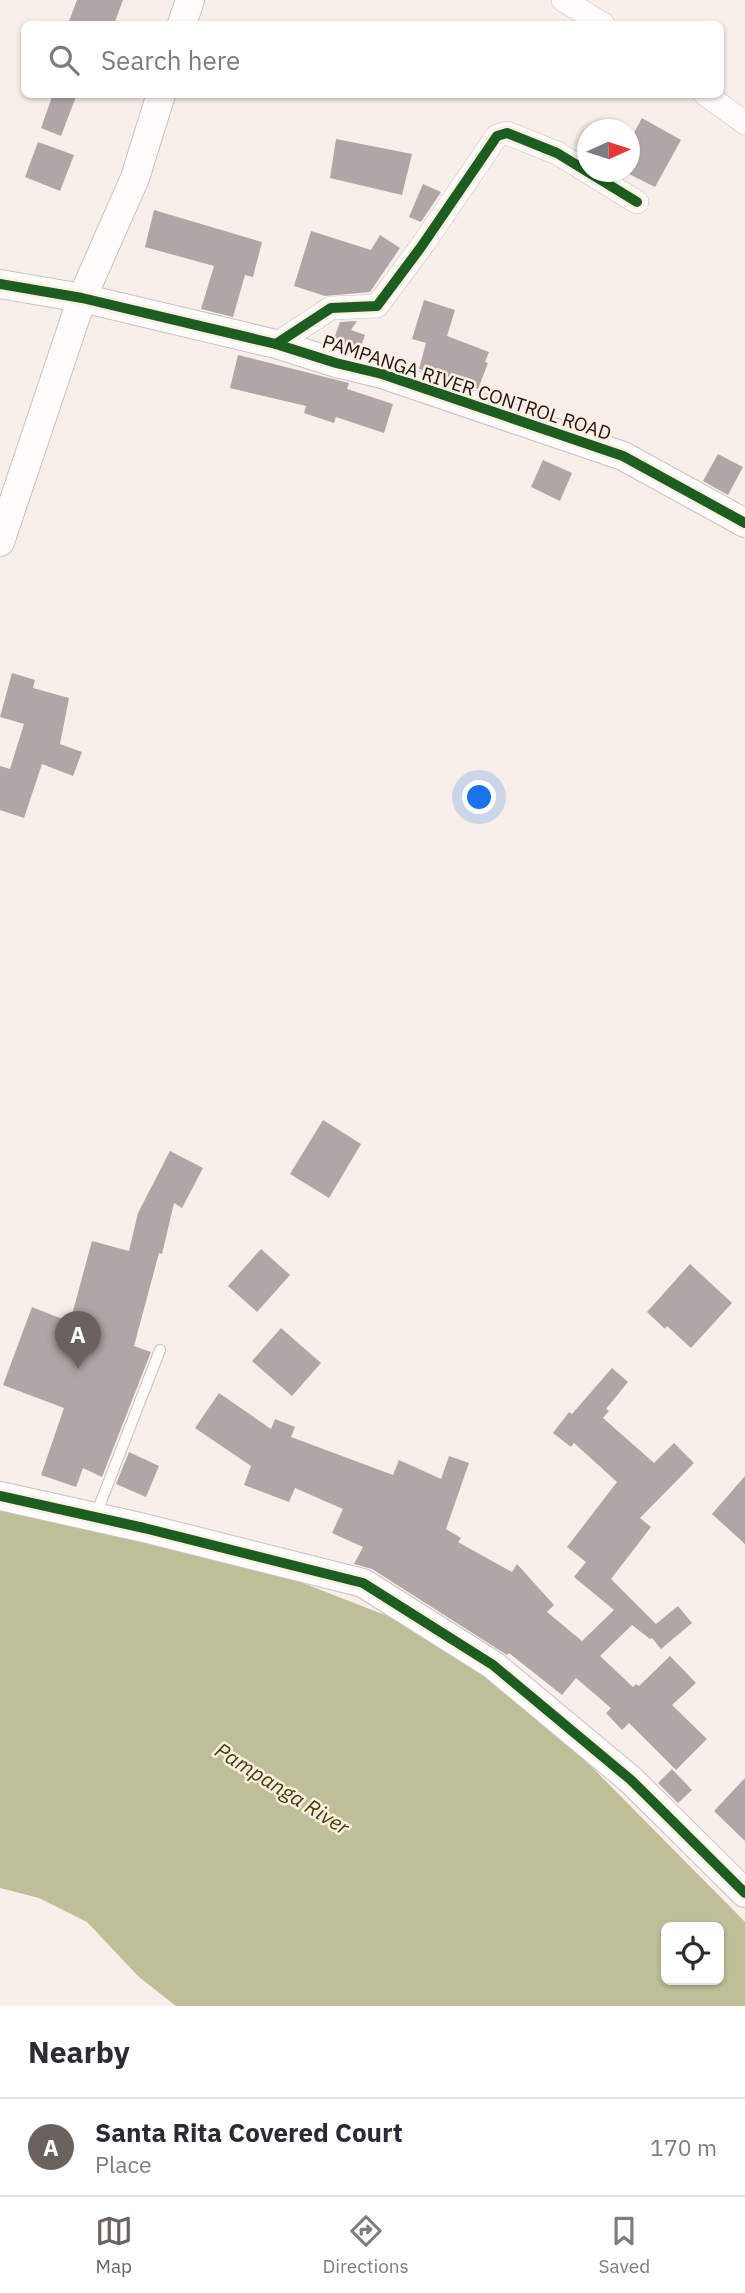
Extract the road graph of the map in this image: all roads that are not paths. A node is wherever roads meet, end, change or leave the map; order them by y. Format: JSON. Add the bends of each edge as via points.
{"nodes":[{"id":1,"x":190,"y":0,"type":"edge"},
{"id":2,"x":563,"y":0,"type":"edge"},
{"id":3,"x":183,"y":21,"type":"edge"},
{"id":4,"x":598,"y":21,"type":"edge"},
{"id":5,"x":160,"y":98,"type":"edge"},
{"id":6,"x":711,"y":98,"type":"edge"},
{"id":7,"x":745,"y":123,"type":"edge"},
{"id":8,"x":637,"y":202,"type":"dead end"},
{"id":9,"x":0,"y":284,"type":"edge"},
{"id":10,"x":82,"y":298,"type":"junction"},
{"id":11,"x":275,"y":344,"type":"junction"},
{"id":12,"x":745,"y":523,"type":"edge"},
{"id":13,"x":0,"y":542,"type":"edge"},
{"id":14,"x":160,"y":1350,"type":"dead end"},
{"id":15,"x":0,"y":1496,"type":"edge"},
{"id":16,"x":95,"y":1517,"type":"junction"},
{"id":17,"x":745,"y":1893,"type":"edge"}],
"edges":[{"from":1,"to":3,"type":"street"},
{"from":2,"to":4,"type":"street"},
{"from":5,"to":10,"type":"street","via":[[135,178]]},
{"from":6,"to":7,"type":"street"},
{"from":8,"to":11,"type":"street","via":[[557,153],[507,133],[496,136],[377,306],[331,308]]},
{"from":9,"to":10,"type":"street","name":"PAMPANGA RIVER CONTROL ROAD"},
{"from":10,"to":11,"type":"street","name":"PAMPANGA RIVER CONTROL ROAD"},
{"from":10,"to":13,"type":"street"},
{"from":11,"to":12,"type":"street","name":"PAMPANGA RIVER CONTROL ROAD","via":[[382,374],[623,456]]},
{"from":14,"to":16,"type":"lane"},
{"from":15,"to":16,"type":"street"},
{"from":16,"to":17,"type":"street","via":[[363,1583],[493,1665],[631,1780]]}]}
